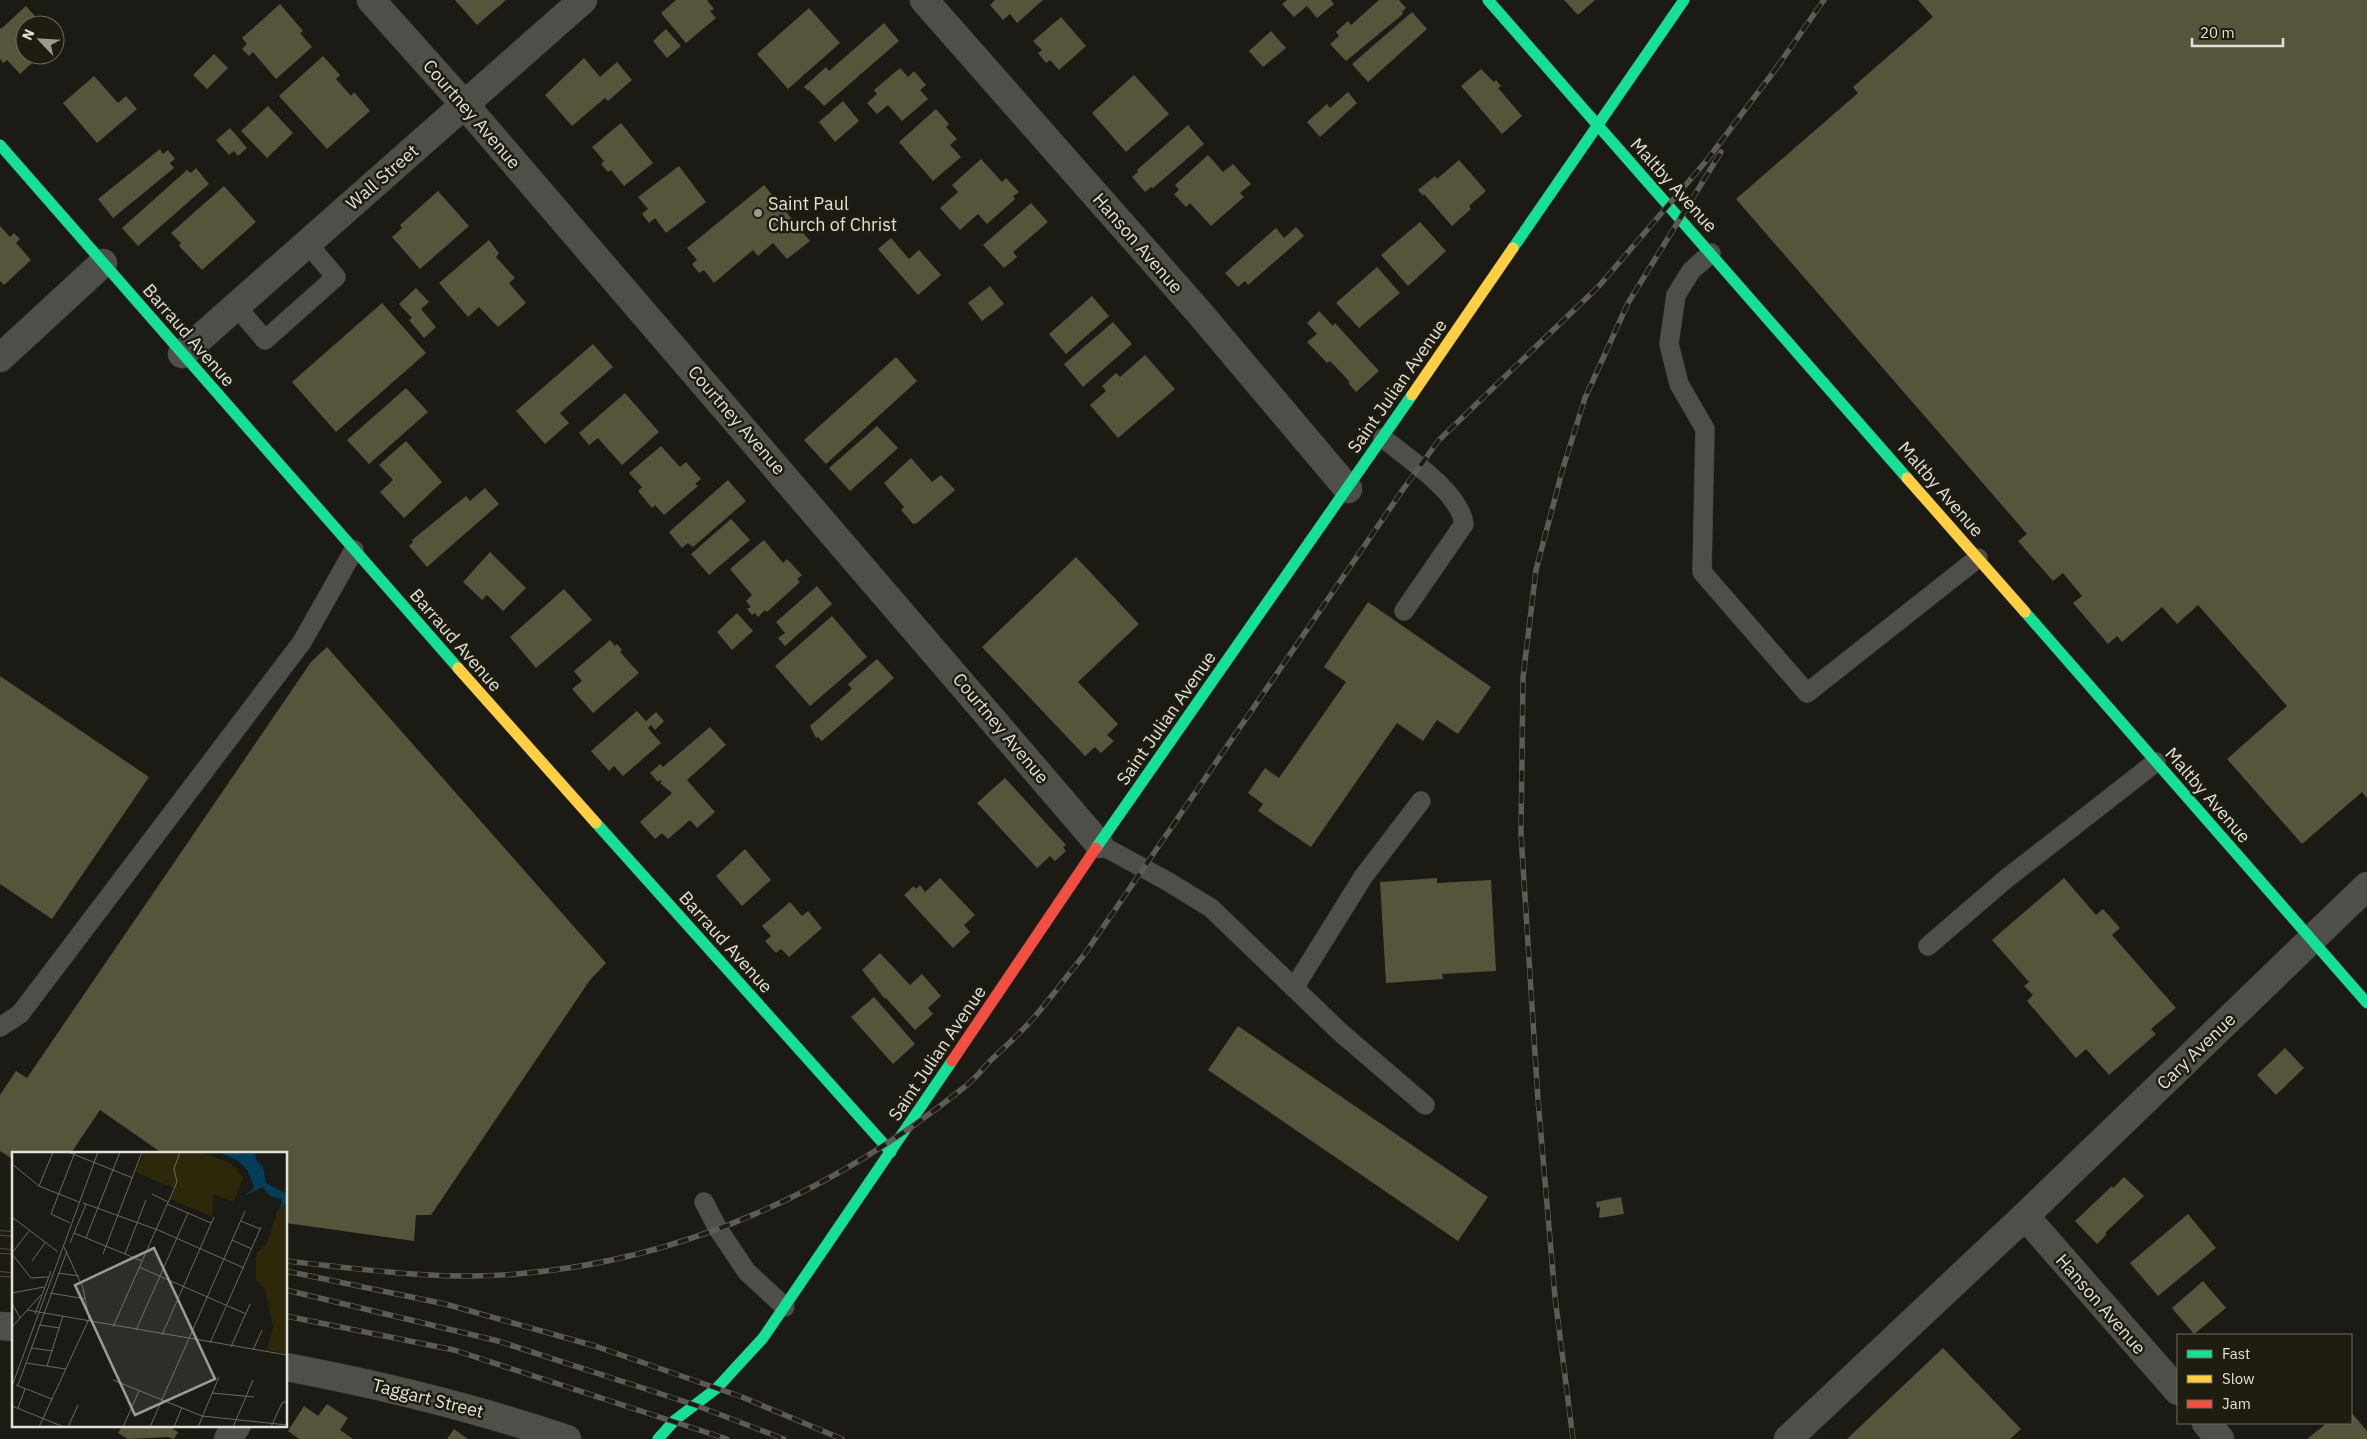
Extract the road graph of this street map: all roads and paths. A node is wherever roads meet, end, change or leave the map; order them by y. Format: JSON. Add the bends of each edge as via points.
{"nodes":[{"id":1,"x":372,"y":0,"type":"edge"},
{"id":2,"x":583,"y":0,"type":"edge"},
{"id":3,"x":924,"y":0,"type":"edge"},
{"id":4,"x":1488,"y":0,"type":"edge"},
{"id":5,"x":1684,"y":0,"type":"edge"},
{"id":6,"x":464,"y":104,"type":"junction"},
{"id":7,"x":1597,"y":126,"type":"junction"},
{"id":8,"x":0,"y":145,"type":"edge"},
{"id":9,"x":307,"y":243,"type":"junction"},
{"id":10,"x":1711,"y":253,"type":"junction"},
{"id":11,"x":103,"y":263,"type":"junction"},
{"id":12,"x":236,"y":306,"type":"junction"},
{"id":13,"x":182,"y":354,"type":"junction"},
{"id":14,"x":0,"y":358,"type":"edge"},
{"id":15,"x":1383,"y":438,"type":"junction"},
{"id":16,"x":1348,"y":489,"type":"junction"},
{"id":17,"x":354,"y":550,"type":"junction"},
{"id":18,"x":1978,"y":558,"type":"junction"},
{"id":19,"x":1404,"y":610,"type":"dead end"},
{"id":20,"x":2156,"y":762,"type":"junction"},
{"id":21,"x":1421,"y":801,"type":"dead end"},
{"id":22,"x":1099,"y":844,"type":"junction"},
{"id":23,"x":2367,"y":886,"type":"edge"},
{"id":24,"x":2311,"y":940,"type":"junction"},
{"id":25,"x":1928,"y":946,"type":"dead end"},
{"id":26,"x":1294,"y":988,"type":"junction"},
{"id":27,"x":2367,"y":1003,"type":"edge"},
{"id":28,"x":0,"y":1026,"type":"edge"},
{"id":29,"x":1426,"y":1105,"type":"dead end"},
{"id":30,"x":891,"y":1152,"type":"junction"},
{"id":31,"x":704,"y":1202,"type":"dead end"},
{"id":32,"x":2024,"y":1216,"type":"junction"},
{"id":33,"x":784,"y":1307,"type":"junction"},
{"id":34,"x":288,"y":1367,"type":"edge"},
{"id":35,"x":2177,"y":1390,"type":"edge"},
{"id":36,"x":2207,"y":1424,"type":"edge"},
{"id":37,"x":236,"y":1426,"type":"edge"},
{"id":38,"x":228,"y":1439,"type":"edge"},
{"id":39,"x":568,"y":1439,"type":"edge"},
{"id":40,"x":658,"y":1439,"type":"edge"},
{"id":41,"x":1788,"y":1439,"type":"edge"},
{"id":42,"x":2220,"y":1439,"type":"edge"}],
"edges":[{"from":1,"to":6,"type":"street","name":"Courtney Avenue"},
{"from":2,"to":6,"type":"street","name":"Wall Street"},
{"from":3,"to":16,"type":"street","name":"Hanson Avenue","via":[[1197,310]]},
{"from":4,"to":7,"type":"street","name":"Maltby Avenue"},
{"from":5,"to":7,"type":"street","name":"Saint Julian Avenue"},
{"from":6,"to":9,"type":"street","name":"Wall Street"},
{"from":6,"to":22,"type":"street","name":"Courtney Avenue"},
{"from":7,"to":10,"type":"street","name":"Maltby Avenue"},
{"from":7,"to":15,"type":"street","name":"Saint Julian Avenue"},
{"from":8,"to":11,"type":"street","name":"Barraud Avenue"},
{"from":9,"to":12,"type":"street","name":"Wall Street"},
{"from":9,"to":12,"type":"lane","via":[[336,277],[265,340]]},
{"from":10,"to":18,"type":"street","name":"Maltby Avenue"},
{"from":10,"to":18,"type":"lane","via":[[1691,271],[1676,295],[1669,344],[1679,384],[1705,429],[1702,572],[1807,693]]},
{"from":11,"to":13,"type":"street","name":"Barraud Avenue"},
{"from":11,"to":14,"type":"street"},
{"from":12,"to":13,"type":"street","name":"Wall Street"},
{"from":13,"to":17,"type":"street","name":"Barraud Avenue"},
{"from":15,"to":16,"type":"street","name":"Saint Julian Avenue"},
{"from":15,"to":19,"type":"lane","via":[[1444,488],[1463,513],[1464,524]]},
{"from":16,"to":22,"type":"street","name":"Saint Julian Avenue"},
{"from":17,"to":28,"type":"lane","via":[[302,642],[20,1014]]},
{"from":17,"to":30,"type":"street","name":"Barraud Avenue"},
{"from":18,"to":20,"type":"street","name":"Maltby Avenue"},
{"from":20,"to":24,"type":"street","name":"Maltby Avenue"},
{"from":20,"to":25,"type":"lane","via":[[2006,879]]},
{"from":21,"to":26,"type":"lane","via":[[1364,877]]},
{"from":22,"to":26,"type":"lane","via":[[1211,908]]},
{"from":22,"to":30,"type":"street","name":"Saint Julian Avenue"},
{"from":23,"to":24,"type":"street","name":"Cary Avenue"},
{"from":24,"to":27,"type":"street","name":"Maltby Avenue"},
{"from":24,"to":32,"type":"street","name":"Cary Avenue"},
{"from":26,"to":29,"type":"lane"},
{"from":30,"to":33,"type":"street","name":"Saint Julian Avenue"},
{"from":31,"to":33,"type":"lane","via":[[747,1272]]},
{"from":32,"to":35,"type":"street","name":"Hanson Avenue"},
{"from":32,"to":41,"type":"street","name":"Cary Avenue"},
{"from":33,"to":40,"type":"street","name":"Saint Julian Avenue","via":[[763,1338],[717,1388],[675,1420]]},
{"from":34,"to":39,"type":"street","name":"Taggart Street","via":[[384,1386],[499,1416]]},
{"from":36,"to":42,"type":"street"},
{"from":37,"to":38,"type":"street"}]}
